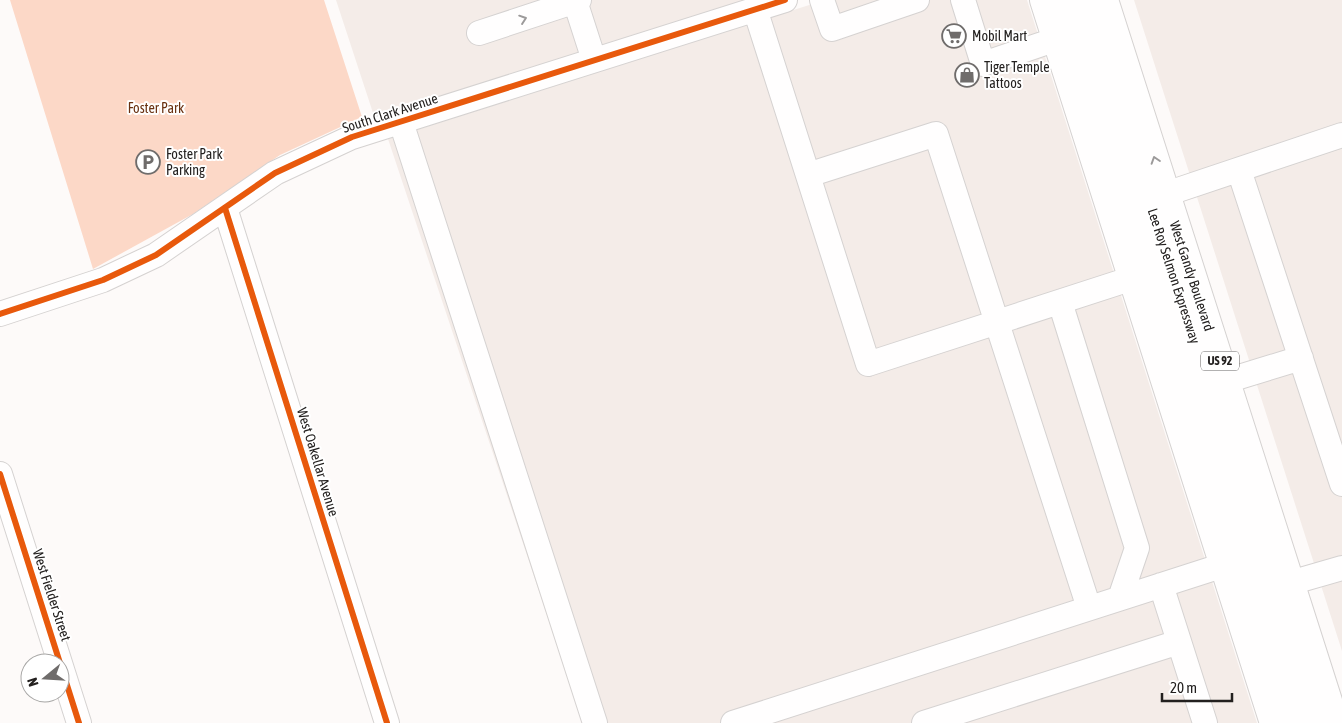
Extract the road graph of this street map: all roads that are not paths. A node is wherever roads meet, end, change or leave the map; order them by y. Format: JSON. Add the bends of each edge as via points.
{"nodes":[{"id":1,"x":785,"y":0,"type":"edge"},
{"id":2,"x":822,"y":0,"type":"edge"},
{"id":3,"x":917,"y":0,"type":"edge"},
{"id":4,"x":963,"y":0,"type":"edge"},
{"id":5,"x":1044,"y":0,"type":"edge"},
{"id":6,"x":1059,"y":0,"type":"edge"},
{"id":7,"x":1085,"y":0,"type":"edge"},
{"id":8,"x":1104,"y":0,"type":"edge"},
{"id":9,"x":571,"y":1,"type":"edge"},
{"id":10,"x":755,"y":10,"type":"junction"},
{"id":11,"x":479,"y":33,"type":"dead end"},
{"id":12,"x":1057,"y":40,"type":"junction"},
{"id":13,"x":594,"y":60,"type":"junction"},
{"id":14,"x":401,"y":122,"type":"junction"},
{"id":15,"x":1342,"y":135,"type":"edge"},
{"id":16,"x":1239,"y":170,"type":"junction"},
{"id":17,"x":808,"y":176,"type":"junction"},
{"id":18,"x":1166,"y":194,"type":"junction"},
{"id":19,"x":225,"y":208,"type":"junction"},
{"id":20,"x":1180,"y":237,"type":"junction"},
{"id":21,"x":1133,"y":278,"type":"junction"},
{"id":22,"x":1060,"y":302,"type":"junction"},
{"id":23,"x":0,"y":314,"type":"edge"},
{"id":24,"x":997,"y":322,"type":"junction"},
{"id":25,"x":1151,"y":334,"type":"junction"},
{"id":26,"x":1301,"y":358,"type":"junction"},
{"id":27,"x":1226,"y":381,"type":"junction"},
{"id":28,"x":0,"y":474,"type":"edge"},
{"id":29,"x":1342,"y":484,"type":"edge"},
{"id":30,"x":1224,"y":565,"type":"junction"},
{"id":31,"x":1341,"y":570,"type":"edge"},
{"id":32,"x":1290,"y":583,"type":"junction"},
{"id":33,"x":1161,"y":585,"type":"junction"},
{"id":34,"x":1120,"y":598,"type":"junction"},
{"id":35,"x":1089,"y":608,"type":"junction"},
{"id":36,"x":1179,"y":642,"type":"junction"},
{"id":37,"x":79,"y":723,"type":"edge"},
{"id":38,"x":387,"y":723,"type":"edge"},
{"id":39,"x":595,"y":723,"type":"edge"},
{"id":40,"x":733,"y":723,"type":"edge"},
{"id":41,"x":924,"y":723,"type":"edge"},
{"id":42,"x":1205,"y":723,"type":"edge"},
{"id":43,"x":1274,"y":723,"type":"edge"},
{"id":44,"x":1288,"y":723,"type":"edge"},
{"id":45,"x":1293,"y":723,"type":"edge"},
{"id":46,"x":1319,"y":723,"type":"edge"},
{"id":47,"x":1335,"y":723,"type":"edge"}],
"edges":[{"from":1,"to":10,"type":"street","name":"South Clark Avenue"},
{"from":2,"to":3,"type":"street","via":[[832,29]]},
{"from":4,"to":12,"type":"street","via":[[983,64]]},
{"from":5,"to":12,"type":"main road"},
{"from":6,"to":45,"type":"main road","name":"Lee Roy Selmon Expressway"},
{"from":7,"to":20,"type":"main road","via":[[1148,194]]},
{"from":7,"to":46,"type":"main road","name":"Lee Roy Selmon Expressway"},
{"from":18,"to":8,"type":"main road","name":"West Gandy Boulevard","number":"US 92","one_way":true},
{"from":11,"to":9,"type":"street","one_way":true},
{"from":9,"to":13,"type":"street"},
{"from":10,"to":13,"type":"street","name":"South Clark Avenue"},
{"from":10,"to":17,"type":"street"},
{"from":12,"to":21,"type":"main road"},
{"from":13,"to":14,"type":"street","name":"South Clark Avenue"},
{"from":14,"to":19,"type":"street","name":"South Clark Avenue","via":[[352,137],[274,173]]},
{"from":14,"to":39,"type":"street"},
{"from":15,"to":16,"type":"street"},
{"from":16,"to":18,"type":"street"},
{"from":16,"to":26,"type":"street"},
{"from":17,"to":24,"type":"street","via":[[936,134]]},
{"from":17,"to":24,"type":"street","via":[[868,364]]},
{"from":18,"to":20,"type":"main road","name":"West Gandy Boulevard","number":"US 92"},
{"from":19,"to":23,"type":"street","name":"South Clark Avenue","via":[[156,255],[121,272]]},
{"from":19,"to":38,"type":"street","name":"West Oakellar Avenue"},
{"from":20,"to":27,"type":"main road","name":"West Gandy Boulevard","number":"US 92"},
{"from":21,"to":22,"type":"street"},
{"from":21,"to":25,"type":"main road"},
{"from":22,"to":24,"type":"street"},
{"from":22,"to":34,"type":"street","via":[[1137,548]]},
{"from":24,"to":35,"type":"street"},
{"from":25,"to":30,"type":"main road"},
{"from":25,"to":44,"type":"main road","via":[[1171,357]]},
{"from":26,"to":27,"type":"street"},
{"from":26,"to":29,"type":"street"},
{"from":27,"to":32,"type":"main road","name":"West Gandy Boulevard","number":"US 92"},
{"from":28,"to":37,"type":"street","name":"West Fielder Street"},
{"from":30,"to":33,"type":"street"},
{"from":30,"to":43,"type":"main road"},
{"from":31,"to":32,"type":"street"},
{"from":32,"to":47,"type":"main road","name":"West Gandy Boulevard","number":"US 92"},
{"from":33,"to":34,"type":"street"},
{"from":33,"to":36,"type":"street"},
{"from":34,"to":35,"type":"street"},
{"from":35,"to":40,"type":"street"},
{"from":36,"to":41,"type":"street"},
{"from":36,"to":42,"type":"street"}]}
